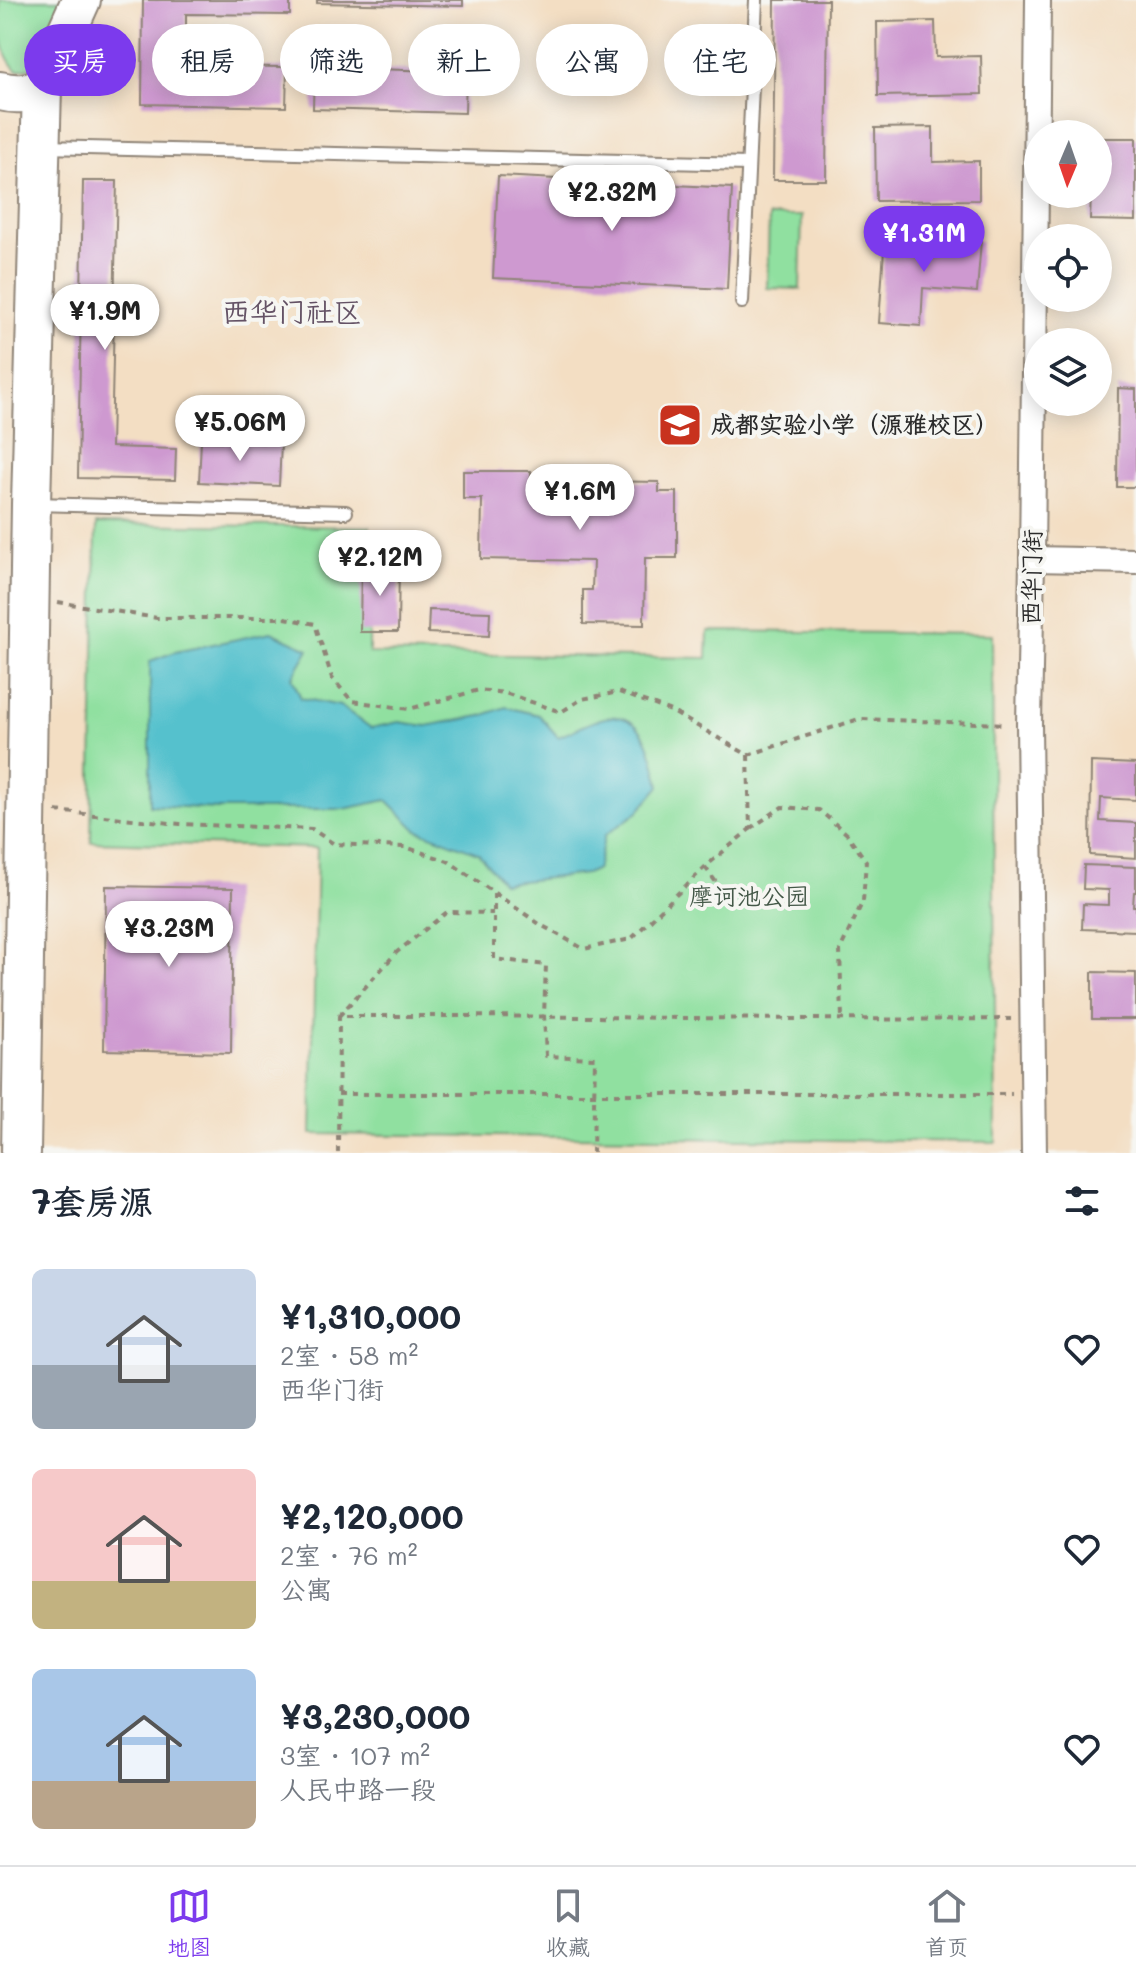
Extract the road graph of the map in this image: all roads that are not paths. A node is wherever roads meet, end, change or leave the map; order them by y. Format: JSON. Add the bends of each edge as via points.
{"nodes":[{"id":1,"x":81,"y":0,"type":"edge"},
{"id":2,"x":756,"y":0,"type":"edge"},
{"id":3,"x":1038,"y":0,"type":"edge"},
{"id":4,"x":70,"y":24,"type":"edge"},
{"id":5,"x":0,"y":91,"type":"edge"},
{"id":6,"x":24,"y":94,"type":"edge"},
{"id":7,"x":42,"y":96,"type":"edge"},
{"id":8,"x":40,"y":147,"type":"junction"},
{"id":9,"x":748,"y":164,"type":"junction"},
{"id":10,"x":742,"y":302,"type":"dead end"},
{"id":11,"x":31,"y":504,"type":"junction"},
{"id":12,"x":346,"y":512,"type":"dead end"},
{"id":13,"x":1032,"y":559,"type":"junction"},
{"id":14,"x":1136,"y":561,"type":"edge"},
{"id":15,"x":21,"y":1153,"type":"edge"},
{"id":16,"x":1034,"y":1153,"type":"edge"}],
"edges":[{"from":1,"to":4,"type":"main road"},
{"from":2,"to":9,"type":"lane"},
{"from":3,"to":13,"type":"street","name":"西华门街"},
{"from":5,"to":6,"type":"main road"},
{"from":7,"to":8,"type":"main road"},
{"from":8,"to":9,"type":"lane"},
{"from":8,"to":11,"type":"main road"},
{"from":9,"to":10,"type":"lane"},
{"from":11,"to":12,"type":"lane"},
{"from":11,"to":15,"type":"main road"},
{"from":13,"to":14,"type":"street"},
{"from":13,"to":16,"type":"street","name":"西华门街"}]}
